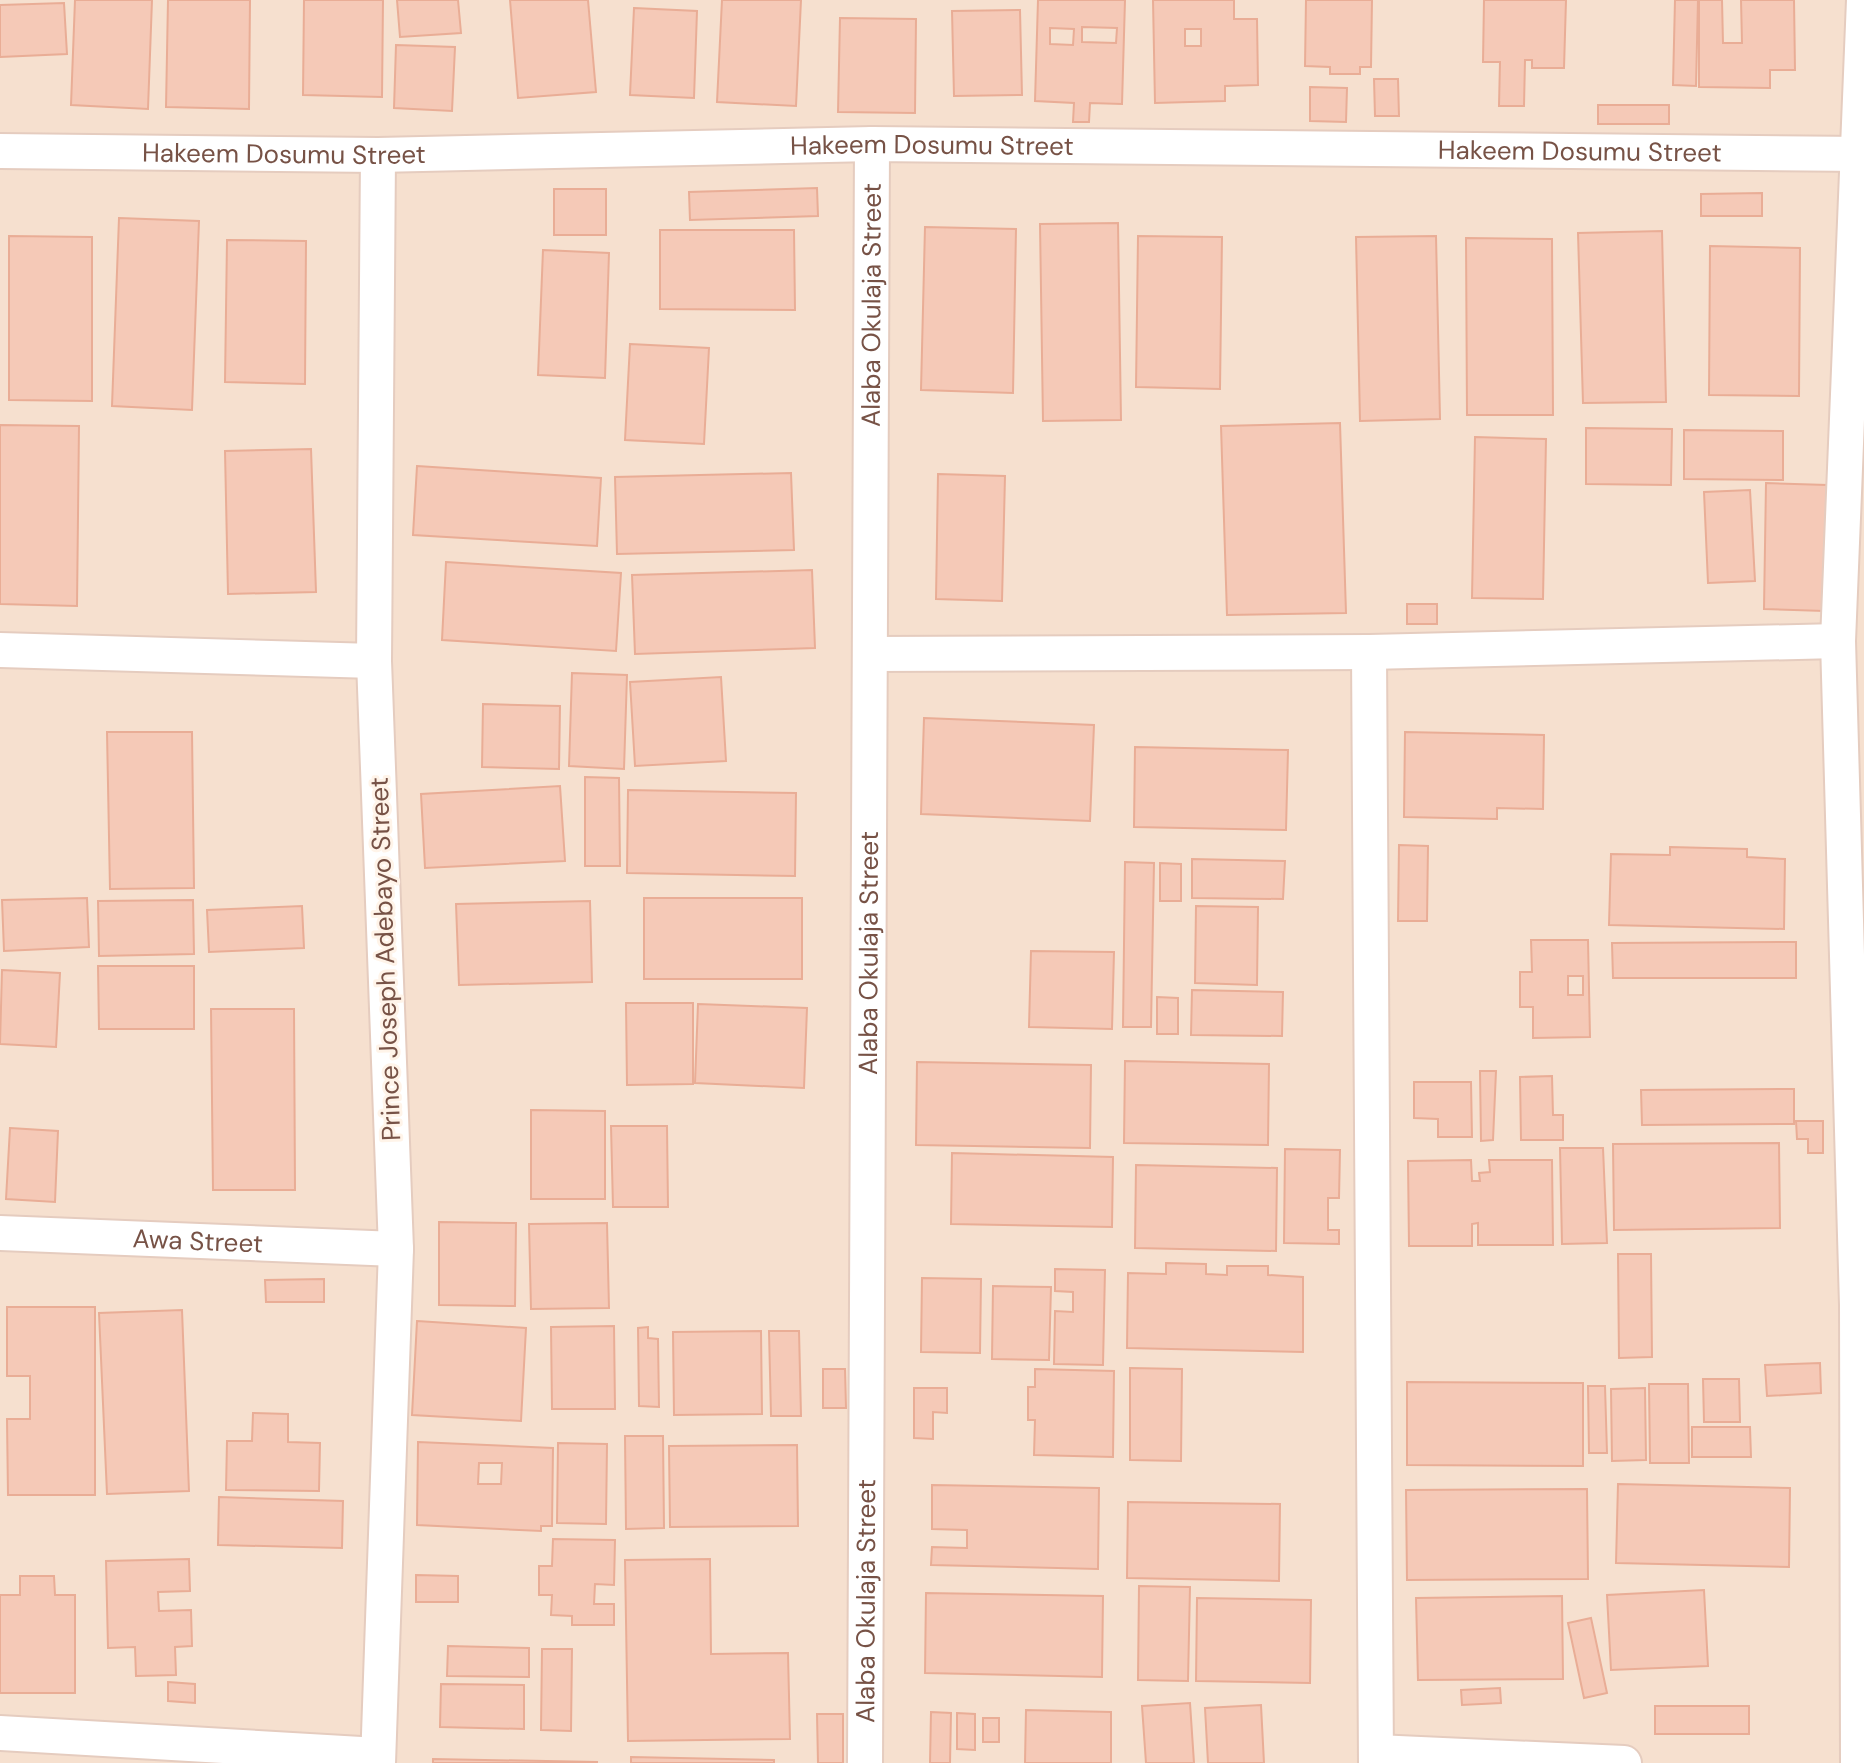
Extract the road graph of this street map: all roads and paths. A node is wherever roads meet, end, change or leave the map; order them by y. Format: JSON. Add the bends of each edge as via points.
{"nodes":[{"id":1,"x":1864,"y":0,"type":"edge"},
{"id":2,"x":872,"y":144,"type":"junction"},
{"id":3,"x":0,"y":151,"type":"edge"},
{"id":4,"x":1862,"y":154,"type":"edge"},
{"id":5,"x":378,"y":155,"type":"junction"},
{"id":6,"x":1838,"y":641,"type":"junction"},
{"id":7,"x":0,"y":650,"type":"edge"},
{"id":8,"x":1369,"y":652,"type":"junction"},
{"id":9,"x":870,"y":654,"type":"junction"},
{"id":10,"x":374,"y":661,"type":"junction"},
{"id":11,"x":0,"y":1233,"type":"edge"},
{"id":12,"x":396,"y":1249,"type":"junction"},
{"id":13,"x":1861,"y":1305,"type":"edge"},
{"id":14,"x":0,"y":1733,"type":"edge"},
{"id":15,"x":1376,"y":1757,"type":"edge"},
{"id":16,"x":378,"y":1759,"type":"edge"},
{"id":17,"x":865,"y":1763,"type":"edge"},
{"id":18,"x":1624,"y":1763,"type":"edge"},
{"id":19,"x":1858,"y":1763,"type":"edge"}],
"edges":[{"from":1,"to":4,"type":"street"},
{"from":2,"to":4,"type":"street","name":"Hakeem Dosumu Street"},
{"from":2,"to":5,"type":"street","name":"Hakeem Dosumu Street"},
{"from":2,"to":9,"type":"street","name":"Alaba Okulaja Street"},
{"from":3,"to":5,"type":"street","name":"Hakeem Dosumu Street"},
{"from":4,"to":6,"type":"street"},
{"from":5,"to":10,"type":"street","name":"Prince Joseph Adebayo Street"},
{"from":6,"to":8,"type":"street"},
{"from":6,"to":13,"type":"street"},
{"from":7,"to":10,"type":"street"},
{"from":8,"to":9,"type":"street"},
{"from":8,"to":15,"type":"street"},
{"from":9,"to":17,"type":"street","name":"Alaba Okulaja Street"},
{"from":10,"to":12,"type":"street","name":"Prince Joseph Adebayo Street"},
{"from":11,"to":12,"type":"street","name":"Awa Street"},
{"from":12,"to":16,"type":"street","name":"Prince Joseph Adebayo Street"},
{"from":13,"to":19,"type":"street"},
{"from":14,"to":16,"type":"street"},
{"from":15,"to":18,"type":"street"}]}
